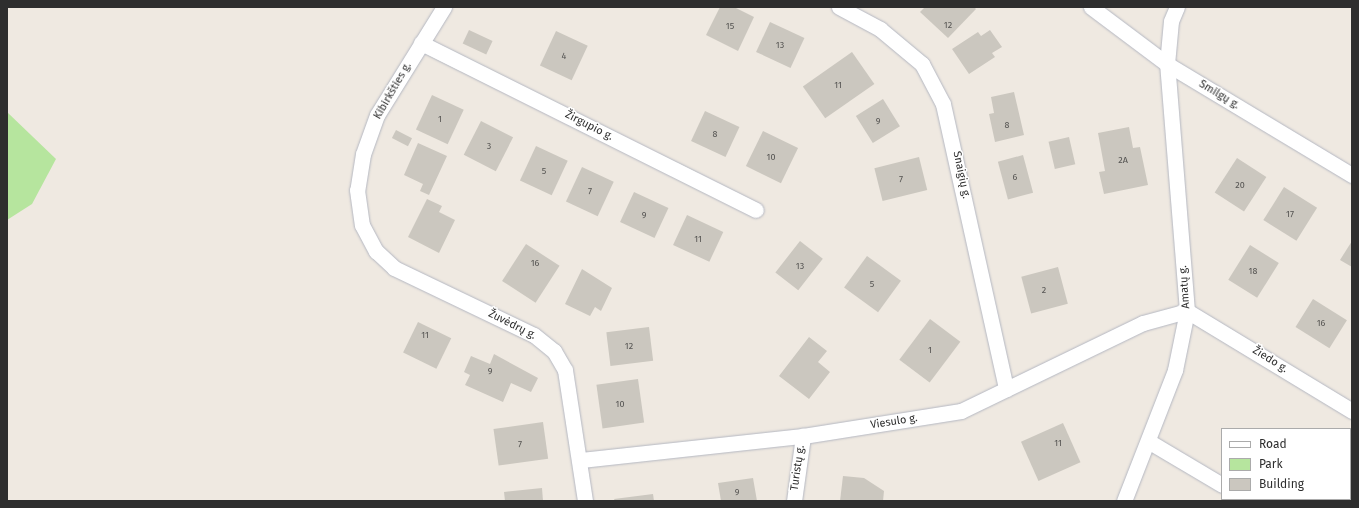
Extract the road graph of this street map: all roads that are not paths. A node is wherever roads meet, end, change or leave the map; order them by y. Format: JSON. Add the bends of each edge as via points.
{"nodes":[{"id":1,"x":444,"y":7,"type":"edge"},
{"id":2,"x":839,"y":7,"type":"edge"},
{"id":3,"x":1091,"y":7,"type":"edge"},
{"id":4,"x":1177,"y":7,"type":"edge"},
{"id":5,"x":421,"y":43,"type":"junction"},
{"id":6,"x":1167,"y":64,"type":"junction"},
{"id":7,"x":1352,"y":175,"type":"edge"},
{"id":8,"x":756,"y":210,"type":"dead end"},
{"id":9,"x":376,"y":251,"type":"joint"},
{"id":10,"x":1187,"y":311,"type":"junction"},
{"id":11,"x":1006,"y":389,"type":"junction"},
{"id":12,"x":1352,"y":411,"type":"edge"},
{"id":13,"x":803,"y":436,"type":"junction"},
{"id":14,"x":1148,"y":441,"type":"junction"},
{"id":15,"x":581,"y":460,"type":"junction"},
{"id":16,"x":1221,"y":484,"type":"edge"},
{"id":17,"x":585,"y":501,"type":"edge"},
{"id":18,"x":794,"y":501,"type":"edge"},
{"id":19,"x":1124,"y":501,"type":"edge"}],
"edges":[{"from":1,"to":5,"type":"street","name":"Kibirkšties g."},
{"from":2,"to":11,"type":"street","name":"Snaigių g.","via":[[880,29],[922,64],[943,104]]},
{"from":3,"to":6,"type":"street","name":"Smilgų g."},
{"from":4,"to":6,"type":"street","name":"Amatų g.","via":[[1171,21]]},
{"from":5,"to":8,"type":"street","name":"Žirgupio g."},
{"from":5,"to":9,"type":"street","name":"Kibirkšties g.","via":[[377,115],[363,154],[357,190],[362,225]]},
{"from":6,"to":7,"type":"street","name":"Smilgų g."},
{"from":6,"to":10,"type":"street","name":"Amatų g."},
{"from":9,"to":15,"type":"street","name":"Žuvėdrų g.","via":[[394,268],[534,335],[554,351],[565,370]]},
{"from":10,"to":11,"type":"street","name":"Viesulo g.","via":[[1143,323]]},
{"from":10,"to":12,"type":"street","name":"Žiedo g."},
{"from":10,"to":14,"type":"street","name":"Amatų g.","via":[[1175,370]]},
{"from":11,"to":13,"type":"street","name":"Viesulo g.","via":[[961,411]]},
{"from":13,"to":15,"type":"street","name":"Viesulo g."},
{"from":13,"to":18,"type":"street","name":"Turistų g."},
{"from":14,"to":16,"type":"street"},
{"from":14,"to":19,"type":"street","name":"Amatų g."},
{"from":15,"to":17,"type":"street","name":"Žuvėdrų g."}]}
